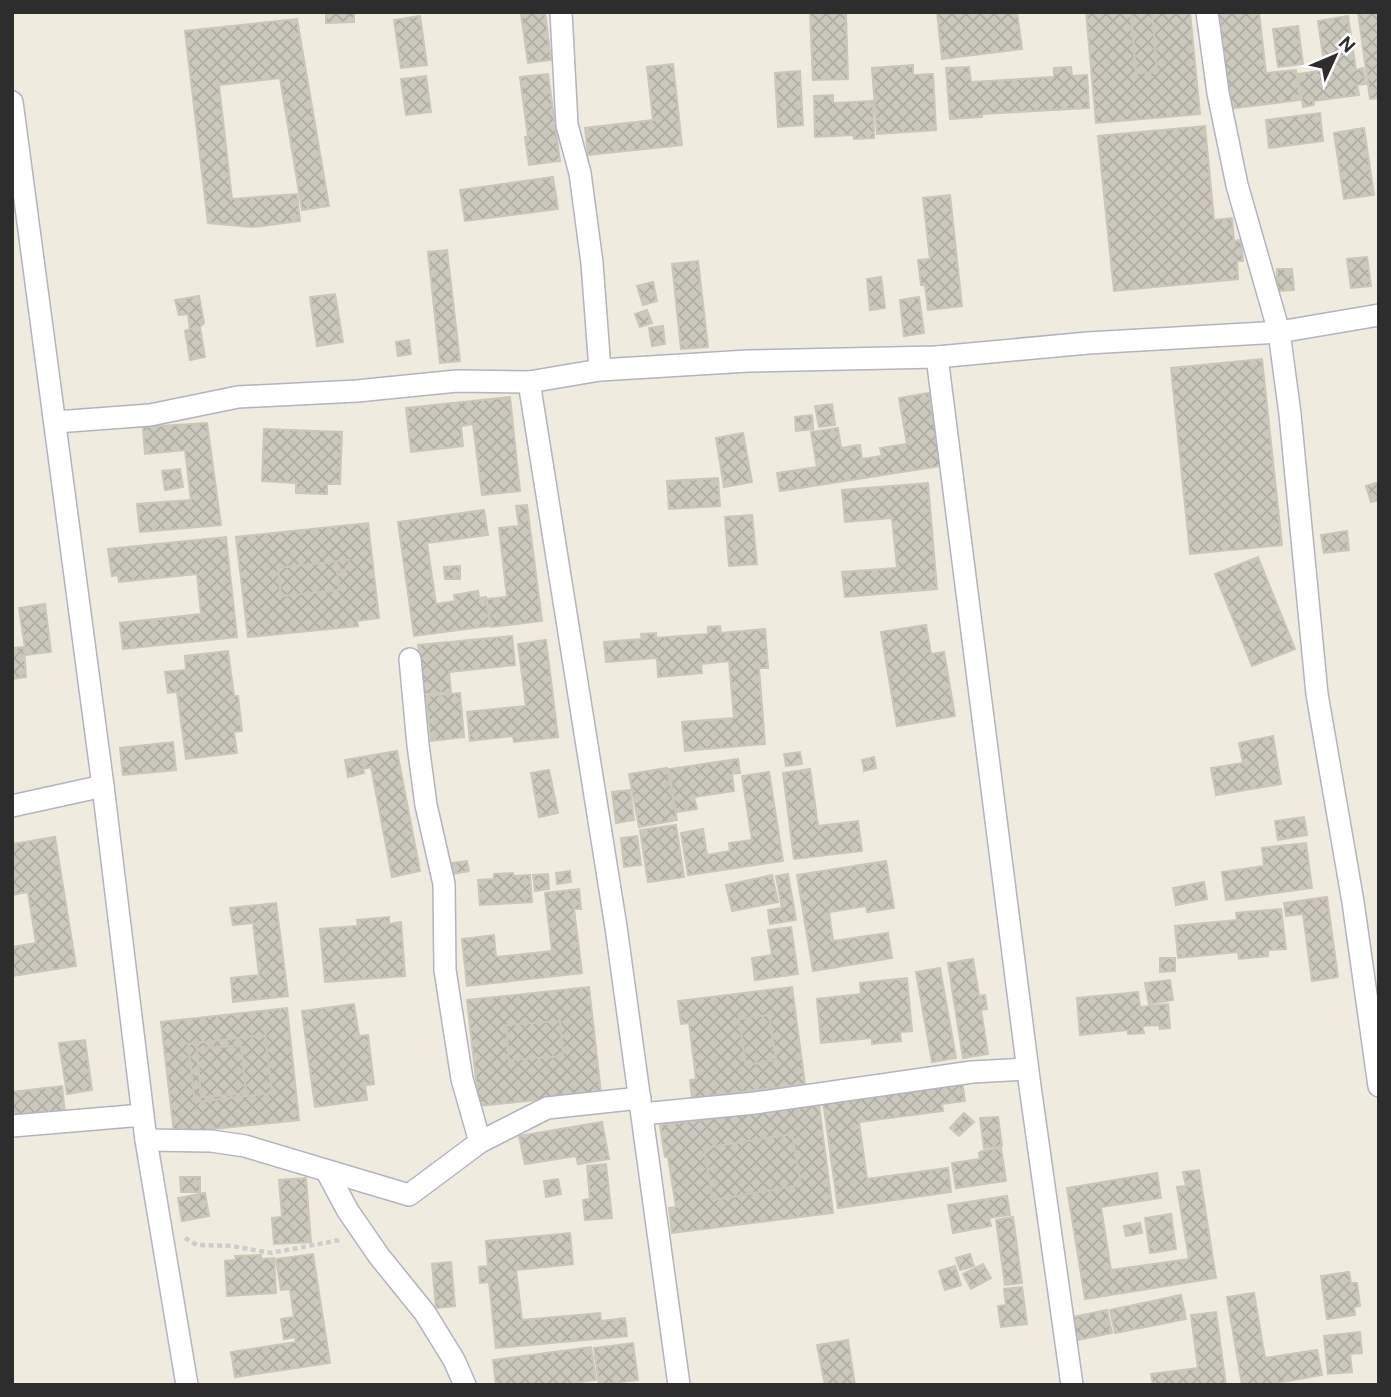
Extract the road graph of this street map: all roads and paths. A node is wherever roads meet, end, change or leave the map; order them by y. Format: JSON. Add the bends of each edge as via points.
{"nodes":[{"id":1,"x":561,"y":12,"type":"edge"},
{"id":2,"x":1207,"y":12,"type":"edge"},
{"id":3,"x":12,"y":102,"type":"edge"},
{"id":4,"x":1379,"y":316,"type":"edge"},
{"id":5,"x":1279,"y":332,"type":"junction"},
{"id":6,"x":937,"y":357,"type":"junction"},
{"id":7,"x":600,"y":370,"type":"junction"},
{"id":8,"x":529,"y":382,"type":"junction"},
{"id":9,"x":56,"y":422,"type":"junction"},
{"id":10,"x":410,"y":659,"type":"dead end"},
{"id":11,"x":103,"y":786,"type":"junction"},
{"id":12,"x":12,"y":806,"type":"edge"},
{"id":13,"x":1027,"y":1069,"type":"junction"},
{"id":14,"x":1379,"y":1086,"type":"edge"},
{"id":15,"x":641,"y":1106,"type":"junction"},
{"id":16,"x":143,"y":1115,"type":"junction"},
{"id":17,"x":12,"y":1126,"type":"edge"},
{"id":18,"x":146,"y":1140,"type":"junction"},
{"id":19,"x":480,"y":1142,"type":"junction"},
{"id":20,"x":327,"y":1172,"type":"junction"},
{"id":21,"x":160,"y":1224,"type":"junction"},
{"id":22,"x":365,"y":1236,"type":"junction"},
{"id":23,"x":187,"y":1385,"type":"edge"},
{"id":24,"x":465,"y":1385,"type":"edge"},
{"id":25,"x":679,"y":1385,"type":"edge"},
{"id":26,"x":1072,"y":1385,"type":"edge"}],
"edges":[{"from":1,"to":7,"type":"street","via":[[567,125],[580,173]]},
{"from":2,"to":5,"type":"street","via":[[1237,185]]},
{"from":3,"to":9,"type":"street"},
{"from":4,"to":5,"type":"street"},
{"from":5,"to":6,"type":"street"},
{"from":5,"to":14,"type":"street","via":[[1317,694]]},
{"from":6,"to":7,"type":"street"},
{"from":6,"to":13,"type":"street"},
{"from":7,"to":8,"type":"street"},
{"from":8,"to":9,"type":"street","via":[[457,381],[238,397],[150,415]]},
{"from":8,"to":15,"type":"street"},
{"from":9,"to":11,"type":"street"},
{"from":10,"to":19,"type":"street","via":[[426,805],[444,884],[446,970],[462,1079]]},
{"from":11,"to":12,"type":"street"},
{"from":11,"to":16,"type":"street"},
{"from":13,"to":15,"type":"street","via":[[972,1072],[755,1103]]},
{"from":13,"to":26,"type":"street"},
{"from":15,"to":19,"type":"street","via":[[547,1108]]},
{"from":15,"to":25,"type":"street"},
{"from":16,"to":17,"type":"street"},
{"from":16,"to":18,"type":"street"},
{"from":18,"to":20,"type":"street","via":[[211,1140]]},
{"from":18,"to":21,"type":"street"},
{"from":19,"to":20,"type":"street","via":[[409,1195]]},
{"from":20,"to":22,"type":"street"},
{"from":21,"to":22,"type":"path","via":[[197,1245],[271,1253]]},
{"from":21,"to":23,"type":"street"},
{"from":22,"to":24,"type":"street","via":[[425,1313]]}]}
